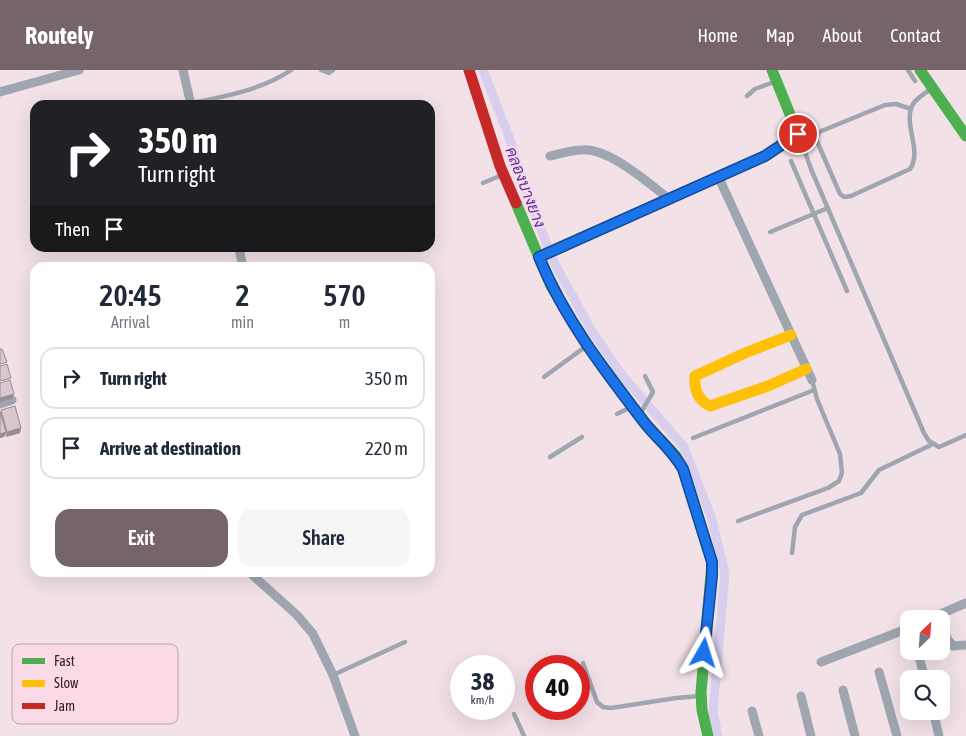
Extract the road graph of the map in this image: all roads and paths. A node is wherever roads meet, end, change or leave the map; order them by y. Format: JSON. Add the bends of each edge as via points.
{"nodes":[{"id":1,"x":79,"y":70,"type":"edge"},
{"id":2,"x":183,"y":70,"type":"edge"},
{"id":3,"x":292,"y":70,"type":"edge"},
{"id":4,"x":321,"y":70,"type":"edge"},
{"id":5,"x":334,"y":70,"type":"edge"},
{"id":6,"x":469,"y":70,"type":"edge"},
{"id":7,"x":908,"y":70,"type":"edge"},
{"id":8,"x":920,"y":70,"type":"edge"},
{"id":9,"x":775,"y":75,"type":"edge"},
{"id":10,"x":915,"y":81,"type":"dead end"},
{"id":11,"x":933,"y":88,"type":"junction"},
{"id":12,"x":0,"y":92,"type":"edge"},
{"id":13,"x":747,"y":96,"type":"dead end"},
{"id":14,"x":190,"y":100,"type":"edge"},
{"id":15,"x":206,"y":100,"type":"edge"},
{"id":16,"x":911,"y":109,"type":"junction"},
{"id":17,"x":798,"y":134,"type":"junction"},
{"id":18,"x":966,"y":136,"type":"edge"},
{"id":19,"x":550,"y":156,"type":"dead end"},
{"id":20,"x":791,"y":161,"type":"dead end"},
{"id":21,"x":504,"y":175,"type":"junction"},
{"id":22,"x":718,"y":176,"type":"junction"},
{"id":23,"x":483,"y":183,"type":"dead end"},
{"id":24,"x":668,"y":198,"type":"junction"},
{"id":25,"x":828,"y":208,"type":"junction"},
{"id":26,"x":814,"y":214,"type":"junction"},
{"id":27,"x":770,"y":232,"type":"dead end"},
{"id":28,"x":542,"y":256,"type":"junction"},
{"id":29,"x":848,"y":291,"type":"dead end"},
{"id":30,"x":791,"y":335,"type":"junction"},
{"id":31,"x":587,"y":345,"type":"junction"},
{"id":32,"x":806,"y":368,"type":"junction"},
{"id":33,"x":646,"y":376,"type":"dead end"},
{"id":34,"x":544,"y":377,"type":"dead end"},
{"id":35,"x":813,"y":385,"type":"junction"},
{"id":36,"x":12,"y":400,"type":"edge"},
{"id":37,"x":0,"y":404,"type":"edge"},
{"id":38,"x":638,"y":409,"type":"junction"},
{"id":39,"x":617,"y":414,"type":"dead end"},
{"id":40,"x":966,"y":435,"type":"edge"},
{"id":41,"x":582,"y":437,"type":"dead end"},
{"id":42,"x":692,"y":438,"type":"dead end"},
{"id":43,"x":933,"y":444,"type":"junction"},
{"id":44,"x":550,"y":458,"type":"dead end"},
{"id":45,"x":738,"y":521,"type":"dead end"},
{"id":46,"x":792,"y":553,"type":"dead end"},
{"id":47,"x":254,"y":577,"type":"edge"},
{"id":48,"x":966,"y":602,"type":"edge"},
{"id":49,"x":950,"y":610,"type":"edge"},
{"id":50,"x":900,"y":631,"type":"edge"},
{"id":51,"x":950,"y":641,"type":"edge"},
{"id":52,"x":405,"y":642,"type":"dead end"},
{"id":53,"x":966,"y":645,"type":"edge"},
{"id":54,"x":821,"y":662,"type":"dead end"},
{"id":55,"x":879,"y":672,"type":"dead end"},
{"id":56,"x":333,"y":675,"type":"junction"},
{"id":57,"x":590,"y":685,"type":"edge"},
{"id":58,"x":843,"y":690,"type":"dead end"},
{"id":59,"x":701,"y":696,"type":"junction"},
{"id":60,"x":801,"y":696,"type":"dead end"},
{"id":61,"x":752,"y":710,"type":"dead end"},
{"id":62,"x":515,"y":716,"type":"edge"},
{"id":63,"x":935,"y":720,"type":"edge"},
{"id":64,"x":355,"y":736,"type":"edge"},
{"id":65,"x":524,"y":736,"type":"edge"},
{"id":66,"x":708,"y":736,"type":"edge"},
{"id":67,"x":759,"y":736,"type":"edge"},
{"id":68,"x":811,"y":736,"type":"edge"},
{"id":69,"x":854,"y":736,"type":"edge"},
{"id":70,"x":897,"y":736,"type":"edge"},
{"id":71,"x":939,"y":736,"type":"edge"}],
"edges":[{"from":1,"to":12,"type":"street"},
{"from":2,"to":14,"type":"street"},
{"from":3,"to":15,"type":"lane","via":[[251,88]]},
{"from":4,"to":5,"type":"lane","via":[[329,73]]},
{"from":6,"to":21,"type":"street"},
{"from":7,"to":10,"type":"lane"},
{"from":8,"to":11,"type":"street"},
{"from":9,"to":13,"type":"lane"},
{"from":9,"to":17,"type":"street"},
{"from":11,"to":16,"type":"lane","via":[[914,102]]},
{"from":11,"to":18,"type":"street"},
{"from":16,"to":16,"type":"lane","via":[[896,104],[885,105],[816,135],[840,194],[851,196],[910,169],[915,159]]},
{"from":17,"to":22,"type":"street","via":[[765,156]]},
{"from":17,"to":25,"type":"lane"},
{"from":19,"to":24,"type":"street","via":[[582,149],[599,153],[619,163]]},
{"from":20,"to":26,"type":"lane"},
{"from":21,"to":23,"type":"lane"},
{"from":21,"to":28,"type":"street"},
{"from":22,"to":24,"type":"street"},
{"from":22,"to":30,"type":"street"},
{"from":24,"to":28,"type":"street"},
{"from":25,"to":26,"type":"lane"},
{"from":25,"to":43,"type":"lane","via":[[924,433]]},
{"from":26,"to":27,"type":"lane"},
{"from":26,"to":29,"type":"lane"},
{"from":28,"to":31,"type":"street","via":[[551,286]]},
{"from":30,"to":32,"type":"street"},
{"from":30,"to":32,"type":"street","via":[[696,376],[694,383],[699,396],[704,404],[710,406],[768,386]]},
{"from":31,"to":34,"type":"lane"},
{"from":31,"to":38,"type":"street"},
{"from":32,"to":35,"type":"street"},
{"from":33,"to":38,"type":"lane","via":[[653,389],[652,395]]},
{"from":35,"to":42,"type":"lane"},
{"from":35,"to":45,"type":"lane","via":[[840,454],[842,473],[839,480],[828,488]]},
{"from":36,"to":37,"type":"street"},
{"from":38,"to":39,"type":"lane"},
{"from":38,"to":59,"type":"street","via":[[646,424],[667,445],[683,469],[712,562]]},
{"from":40,"to":43,"type":"lane","via":[[939,447]]},
{"from":41,"to":44,"type":"lane"},
{"from":43,"to":46,"type":"lane","via":[[879,470],[861,493],[802,515],[795,528]]},
{"from":47,"to":56,"type":"street","via":[[314,634]]},
{"from":48,"to":49,"type":"street"},
{"from":50,"to":54,"type":"street"},
{"from":51,"to":53,"type":"street","via":[[953,646]]},
{"from":52,"to":56,"type":"lane"},
{"from":55,"to":70,"type":"street"},
{"from":56,"to":64,"type":"street"},
{"from":57,"to":59,"type":"lane","via":[[597,702],[611,708]]},
{"from":58,"to":69,"type":"street"},
{"from":59,"to":66,"type":"street"},
{"from":60,"to":68,"type":"street"},
{"from":61,"to":67,"type":"street"},
{"from":62,"to":65,"type":"lane"},
{"from":63,"to":71,"type":"street"}]}
